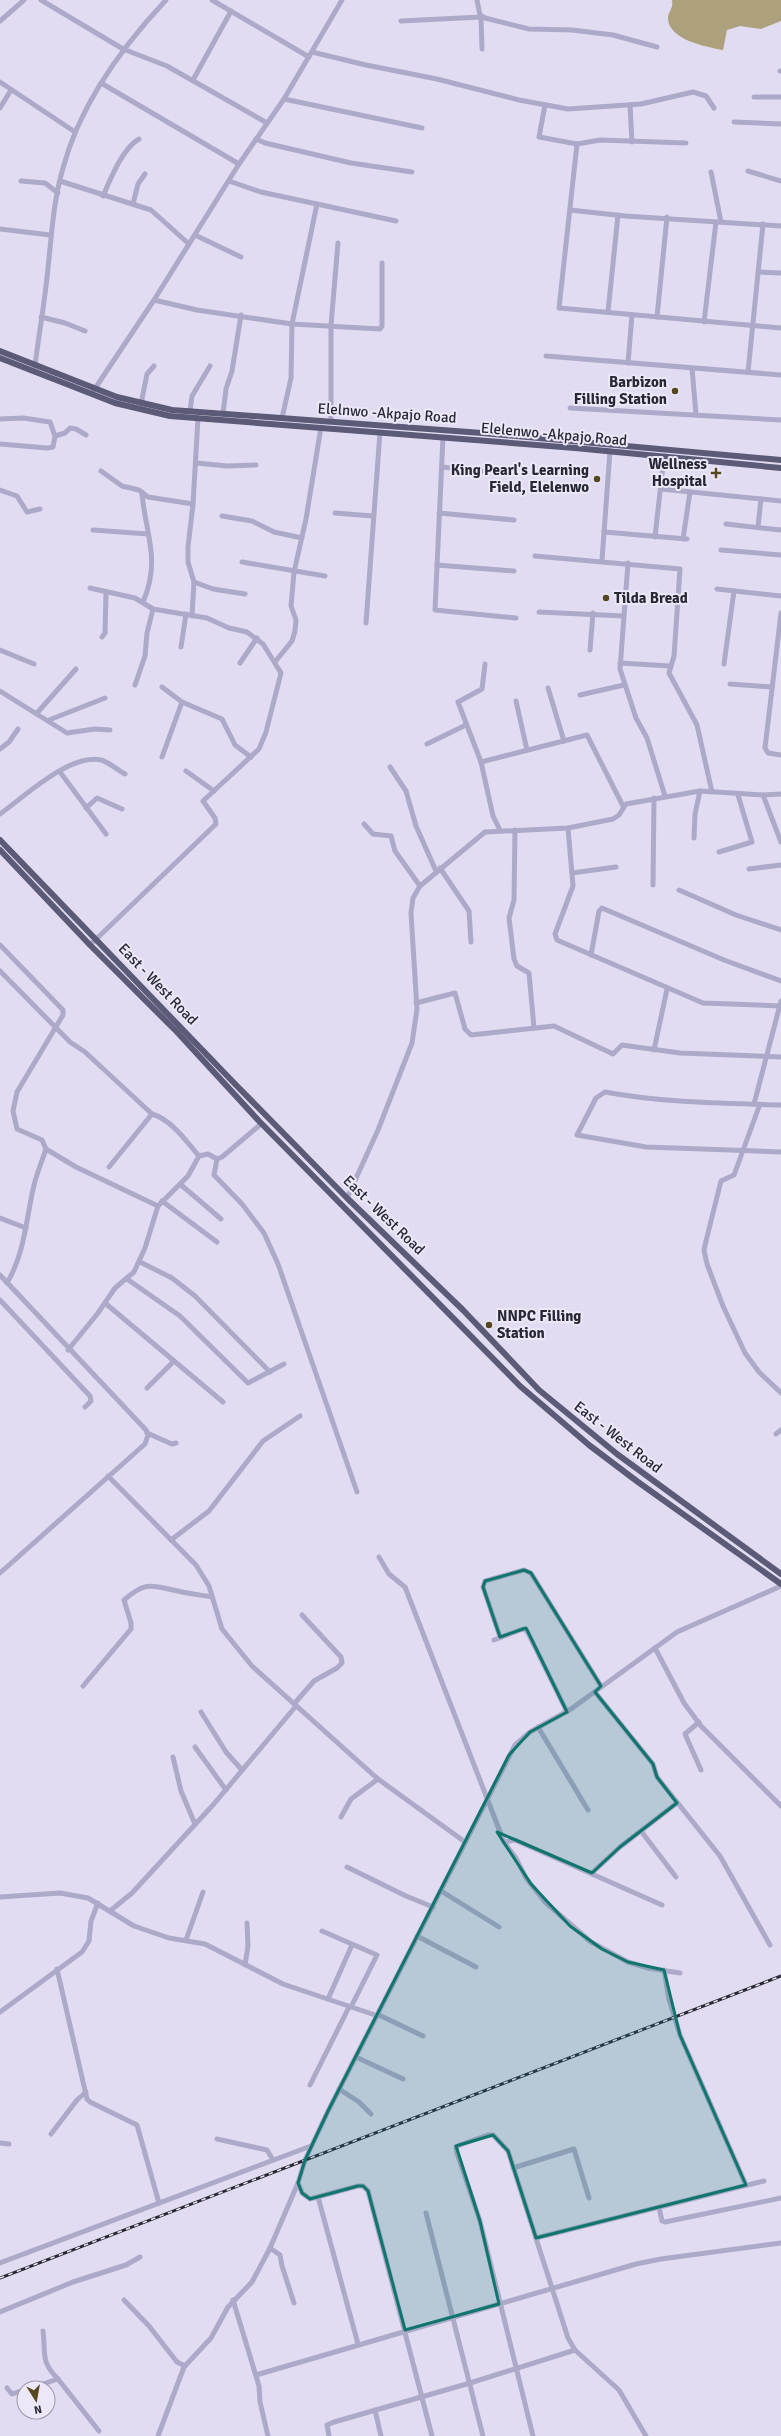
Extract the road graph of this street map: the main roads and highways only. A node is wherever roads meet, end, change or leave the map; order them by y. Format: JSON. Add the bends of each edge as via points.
{"nodes":[{"id":1,"x":0,"y":351,"type":"edge"},
{"id":2,"x":0,"y":358,"type":"edge"},
{"id":3,"x":781,"y":460,"type":"edge"},
{"id":4,"x":781,"y":468,"type":"edge"},
{"id":5,"x":0,"y":840,"type":"edge"},
{"id":6,"x":0,"y":850,"type":"edge"},
{"id":7,"x":781,"y":1574,"type":"edge"},
{"id":8,"x":781,"y":1585,"type":"edge"}],
"edges":[{"from":1,"to":3,"type":"main road","name":"Elelnwo -Akpajo Road","via":[[141,404],[190,412]]},
{"from":2,"to":4,"type":"main road","name":"Elelenwo -Akpajo Road","via":[[100,397],[161,414],[610,451]]},
{"from":5,"to":7,"type":"main road","name":"East - West Road","via":[[347,1198],[553,1403],[623,1459]]},
{"from":6,"to":8,"type":"main road","name":"East - West Road","via":[[177,1032],[261,1124],[483,1351],[537,1401],[638,1482]]}]}
